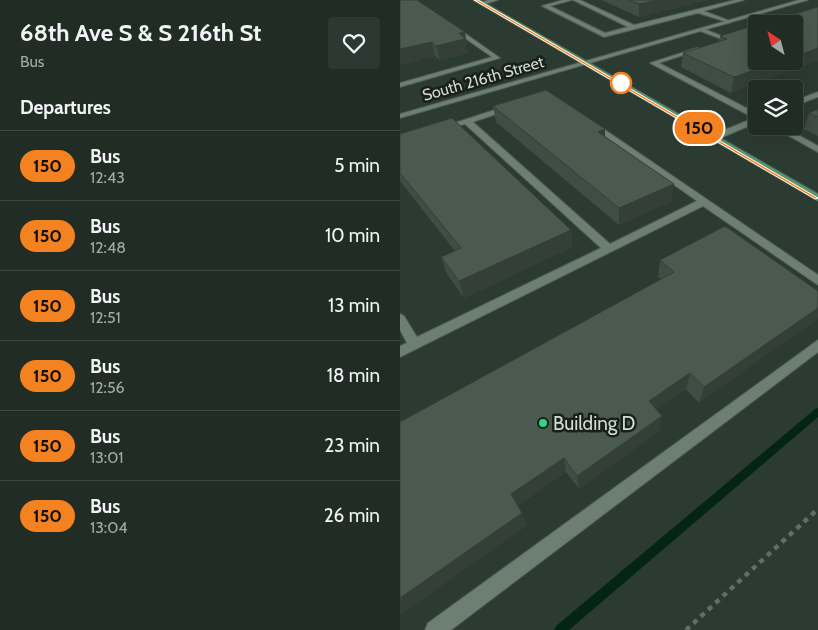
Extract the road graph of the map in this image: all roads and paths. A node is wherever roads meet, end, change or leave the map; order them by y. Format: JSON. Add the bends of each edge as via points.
{"nodes":[{"id":1,"x":495,"y":0,"type":"edge"},
{"id":2,"x":569,"y":0,"type":"edge"},
{"id":3,"x":576,"y":0,"type":"edge"},
{"id":4,"x":741,"y":0,"type":"edge"},
{"id":5,"x":805,"y":0,"type":"edge"},
{"id":6,"x":479,"y":2,"type":"edge"},
{"id":7,"x":699,"y":11,"type":"junction"},
{"id":8,"x":446,"y":22,"type":"edge"},
{"id":9,"x":728,"y":22,"type":"junction"},
{"id":10,"x":635,"y":28,"type":"junction"},
{"id":11,"x":702,"y":30,"type":"junction"},
{"id":12,"x":738,"y":38,"type":"edge"},
{"id":13,"x":729,"y":40,"type":"junction"},
{"id":14,"x":719,"y":43,"type":"edge"},
{"id":15,"x":710,"y":46,"type":"edge"},
{"id":16,"x":586,"y":63,"type":"junction"},
{"id":17,"x":400,"y":85,"type":"edge"},
{"id":18,"x":818,"y":94,"type":"edge"},
{"id":19,"x":803,"y":100,"type":"edge"},
{"id":20,"x":520,"y":104,"type":"edge"},
{"id":21,"x":748,"y":114,"type":"edge"},
{"id":22,"x":400,"y":116,"type":"edge"},
{"id":23,"x":587,"y":120,"type":"edge"},
{"id":24,"x":467,"y":121,"type":"junction"},
{"id":25,"x":748,"y":122,"type":"edge"},
{"id":26,"x":434,"y":131,"type":"edge"},
{"id":27,"x":792,"y":135,"type":"edge"},
{"id":28,"x":715,"y":137,"type":"junction"},
{"id":29,"x":818,"y":149,"type":"edge"},
{"id":30,"x":818,"y":198,"type":"edge"},
{"id":31,"x":705,"y":202,"type":"junction"},
{"id":32,"x":608,"y":249,"type":"junction"},
{"id":33,"x":818,"y":281,"type":"edge"},
{"id":34,"x":400,"y":319,"type":"edge"},
{"id":35,"x":415,"y":344,"type":"junction"},
{"id":36,"x":818,"y":345,"type":"edge"},
{"id":37,"x":400,"y":352,"type":"edge"},
{"id":38,"x":818,"y":509,"type":"edge"},
{"id":39,"x":435,"y":630,"type":"edge"},
{"id":40,"x":686,"y":630,"type":"edge"}],
"edges":[{"from":1,"to":6,"type":"street"},
{"from":2,"to":10,"type":"street","via":[[544,6],[599,34]]},
{"from":3,"to":10,"type":"street"},
{"from":4,"to":7,"type":"street"},
{"from":5,"to":9,"type":"street","name":"South 216th Street"},
{"from":6,"to":16,"type":"main road"},
{"from":7,"to":9,"type":"street"},
{"from":7,"to":10,"type":"street"},
{"from":8,"to":17,"type":"street","via":[[497,58]]},
{"from":9,"to":11,"type":"street","name":"South 216th Street"},
{"from":11,"to":13,"type":"street"},
{"from":11,"to":16,"type":"street","name":"South 216th Street"},
{"from":12,"to":13,"type":"street"},
{"from":13,"to":14,"type":"street"},
{"from":15,"to":21,"type":"street","via":[[653,63]]},
{"from":16,"to":22,"type":"street","name":"South 216th Street"},
{"from":16,"to":28,"type":"main road"},
{"from":18,"to":19,"type":"street"},
{"from":20,"to":24,"type":"street"},
{"from":23,"to":31,"type":"street"},
{"from":24,"to":26,"type":"street"},
{"from":24,"to":32,"type":"street"},
{"from":25,"to":28,"type":"street"},
{"from":27,"to":29,"type":"street"},
{"from":28,"to":30,"type":"main road"},
{"from":31,"to":32,"type":"street"},
{"from":31,"to":33,"type":"street"},
{"from":32,"to":35,"type":"street"},
{"from":34,"to":35,"type":"street"},
{"from":35,"to":37,"type":"street"},
{"from":36,"to":39,"type":"street"},
{"from":38,"to":40,"type":"path"}]}
